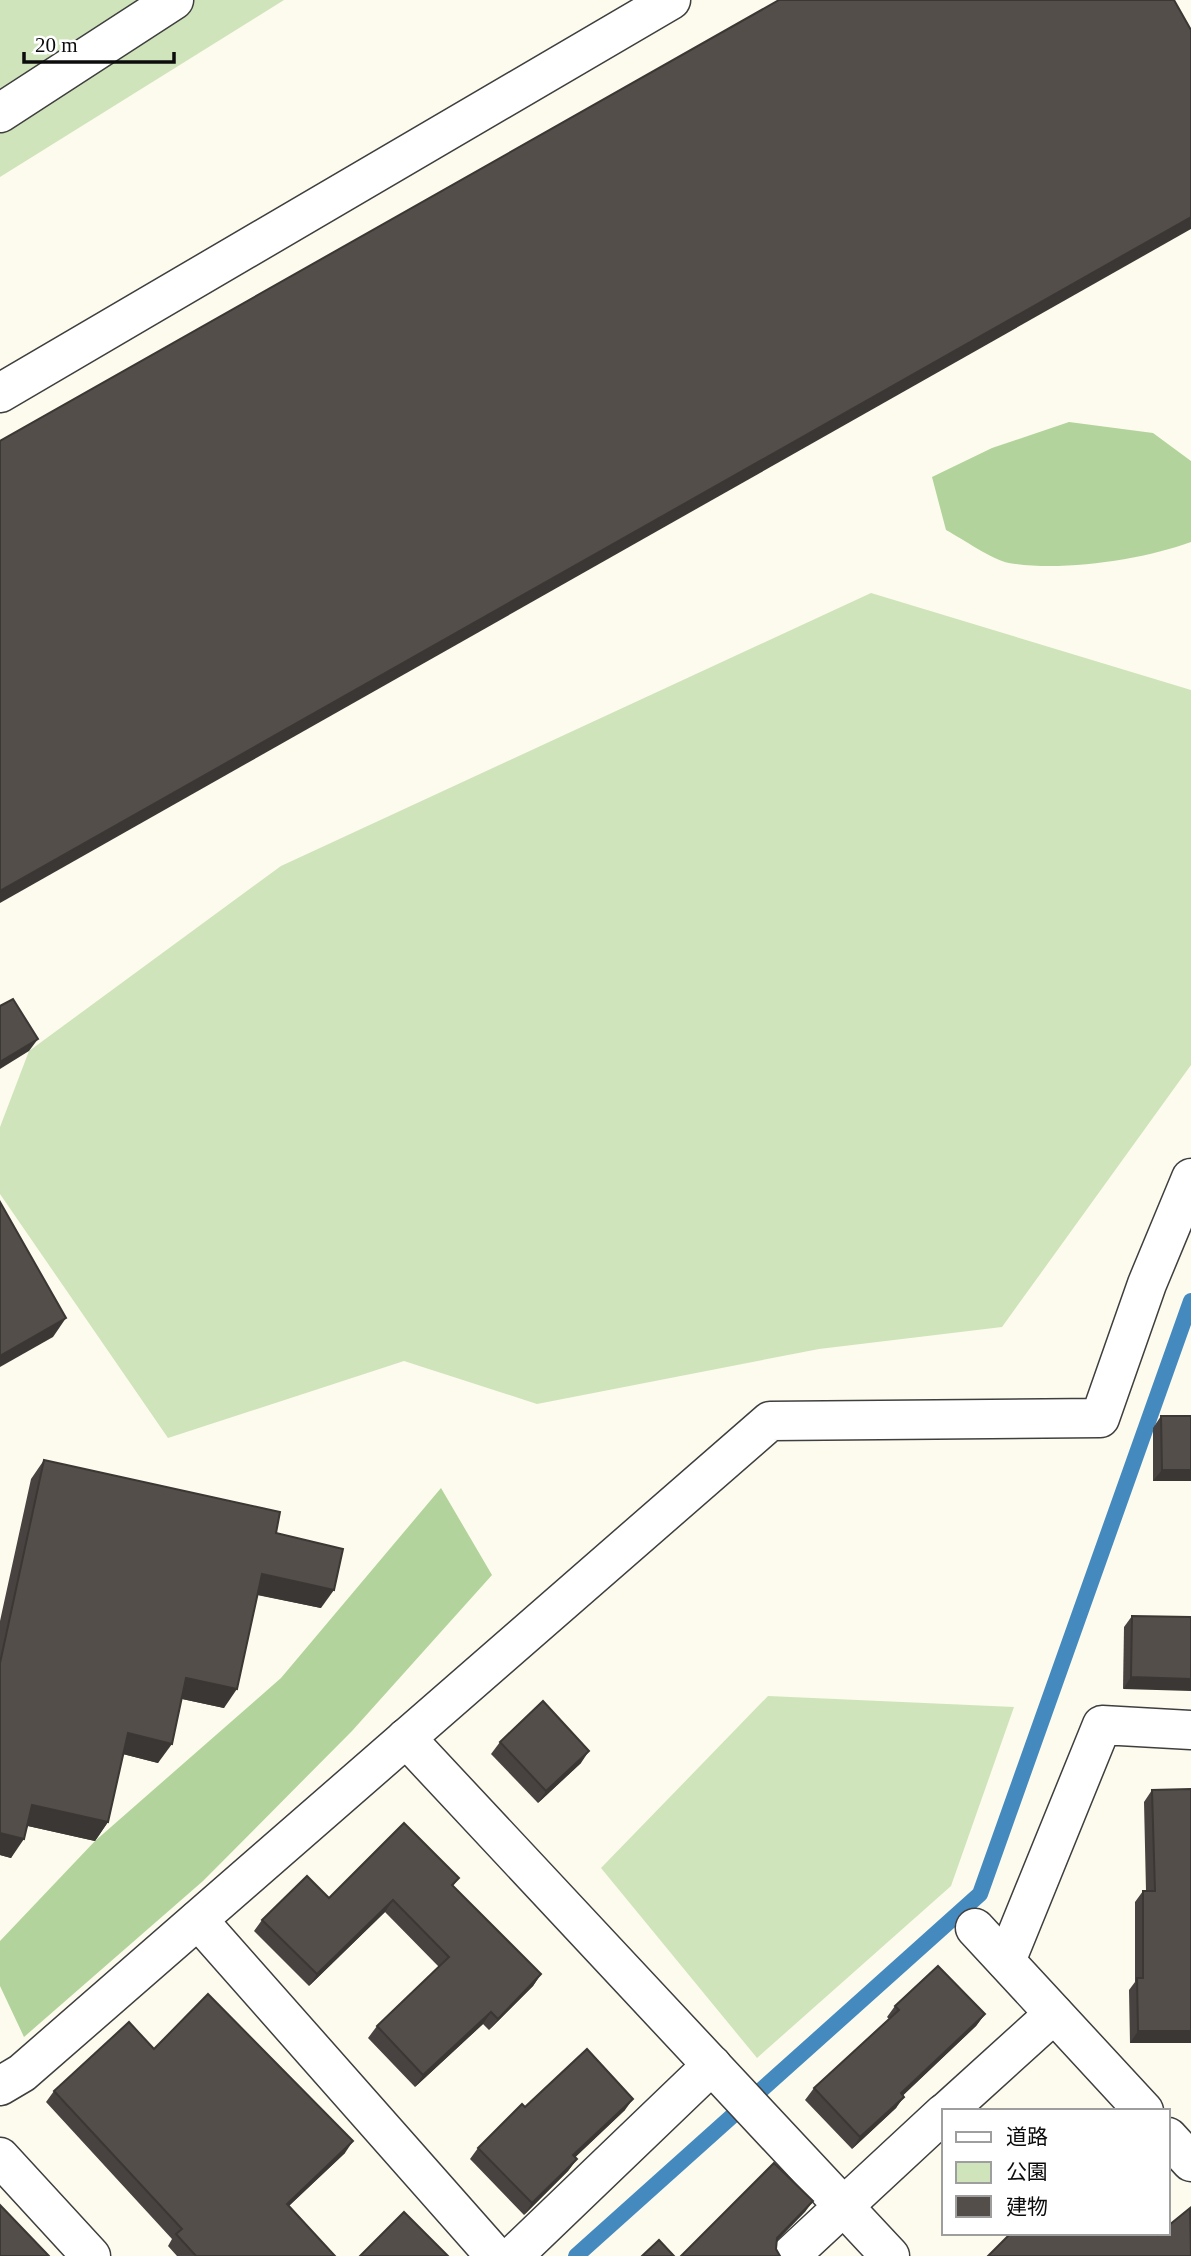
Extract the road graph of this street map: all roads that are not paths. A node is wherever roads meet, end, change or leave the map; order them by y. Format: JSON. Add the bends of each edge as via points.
{"nodes":[{"id":1,"x":174,"y":0,"type":"edge"},
{"id":2,"x":671,"y":0,"type":"edge"},
{"id":3,"x":0,"y":113,"type":"edge"},
{"id":4,"x":0,"y":393,"type":"edge"},
{"id":5,"x":1191,"y":1178,"type":"edge"},
{"id":6,"x":1191,"y":1730,"type":"edge"},
{"id":7,"x":407,"y":1738,"type":"junction"},
{"id":8,"x":198,"y":1920,"type":"junction"},
{"id":9,"x":975,"y":1928,"type":"dead end"},
{"id":10,"x":1006,"y":1961,"type":"junction"},
{"id":11,"x":1054,"y":2014,"type":"junction"},
{"id":12,"x":712,"y":2065,"type":"junction"},
{"id":13,"x":0,"y":2086,"type":"edge"},
{"id":14,"x":948,"y":2109,"type":"edge"},
{"id":15,"x":1142,"y":2109,"type":"edge"},
{"id":16,"x":942,"y":2115,"type":"edge"},
{"id":17,"x":1170,"y":2139,"type":"edge"},
{"id":18,"x":0,"y":2157,"type":"edge"},
{"id":19,"x":1191,"y":2162,"type":"edge"},
{"id":20,"x":843,"y":2205,"type":"junction"},
{"id":21,"x":91,"y":2256,"type":"edge"},
{"id":22,"x":495,"y":2256,"type":"edge"},
{"id":23,"x":513,"y":2256,"type":"edge"},
{"id":24,"x":790,"y":2256,"type":"edge"},
{"id":25,"x":890,"y":2256,"type":"edge"}],
"edges":[{"from":1,"to":3,"type":"street"},
{"from":2,"to":4,"type":"street"},
{"from":5,"to":7,"type":"street","via":[[1147,1284],[1100,1418],[770,1420]]},
{"from":6,"to":10,"type":"street","via":[[1102,1725]]},
{"from":7,"to":8,"type":"street"},
{"from":7,"to":12,"type":"street"},
{"from":8,"to":13,"type":"street","via":[[22,2073]]},
{"from":8,"to":22,"type":"street"},
{"from":9,"to":10,"type":"street"},
{"from":10,"to":11,"type":"street"},
{"from":11,"to":14,"type":"street"},
{"from":11,"to":15,"type":"street"},
{"from":12,"to":20,"type":"street"},
{"from":12,"to":23,"type":"street"},
{"from":16,"to":20,"type":"street"},
{"from":17,"to":19,"type":"street"},
{"from":18,"to":21,"type":"street"},
{"from":20,"to":24,"type":"street"},
{"from":20,"to":25,"type":"street"}]}
